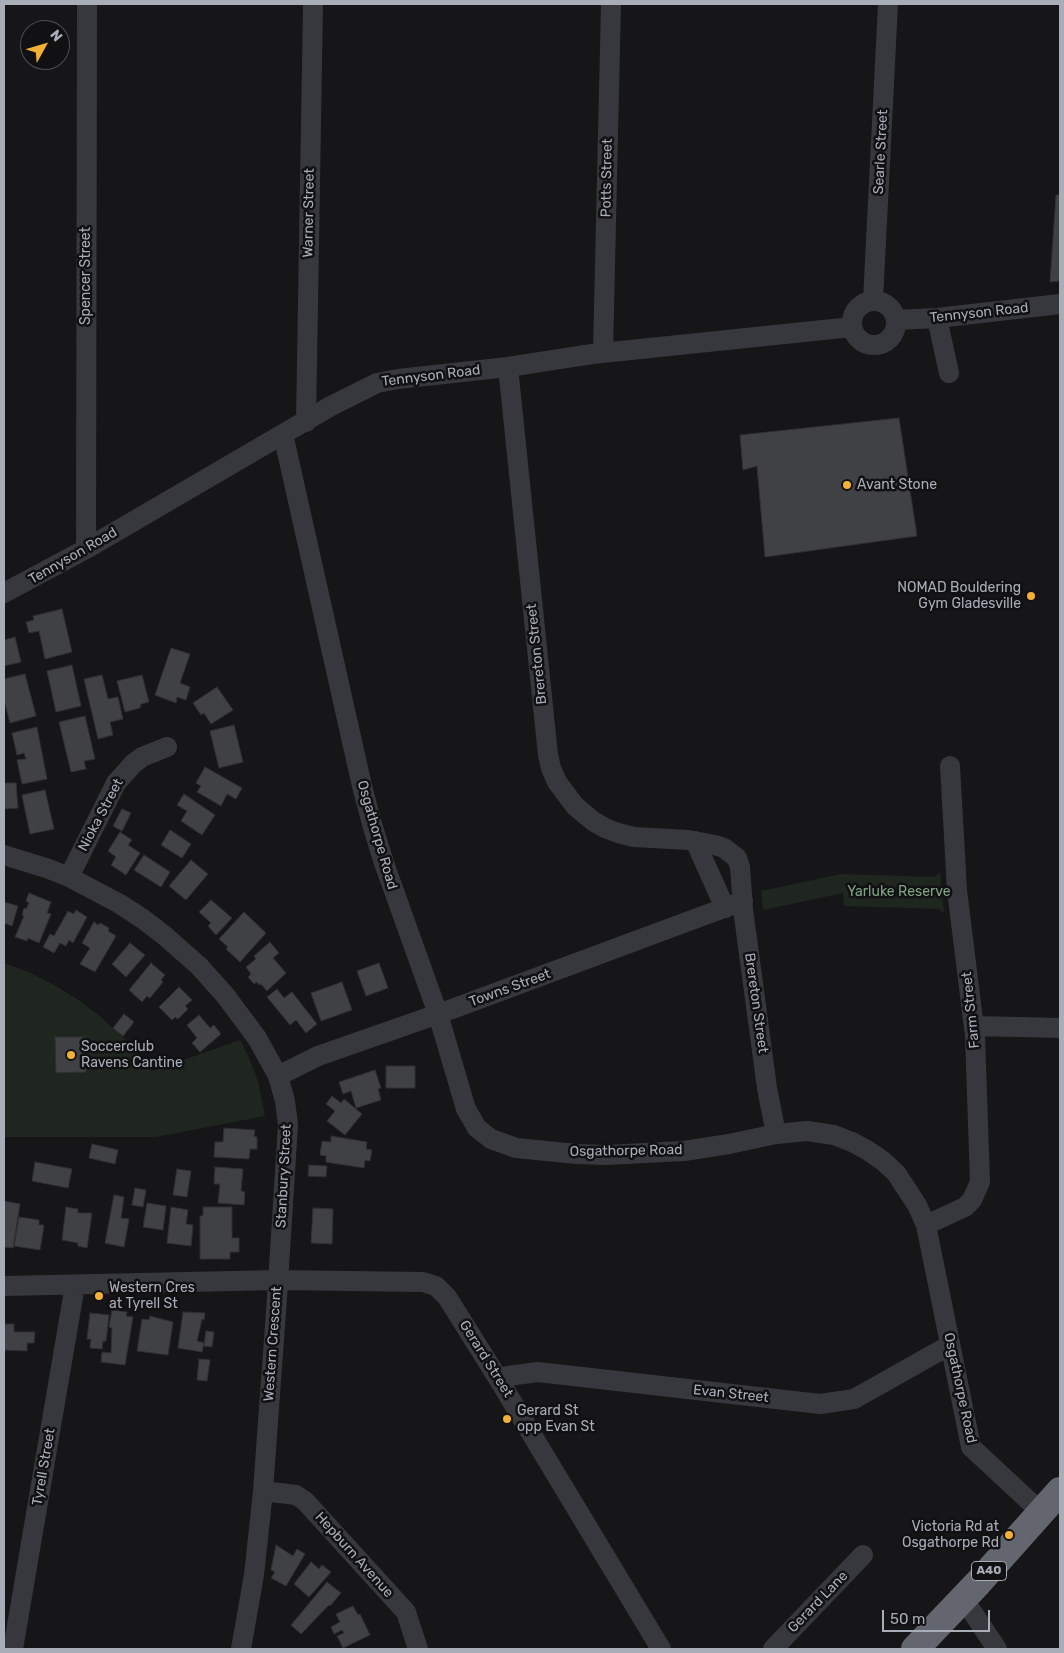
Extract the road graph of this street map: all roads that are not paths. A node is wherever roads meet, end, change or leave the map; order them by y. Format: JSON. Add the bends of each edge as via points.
{"nodes":[{"id":1,"x":87,"y":4,"type":"edge"},
{"id":2,"x":313,"y":4,"type":"edge"},
{"id":3,"x":611,"y":4,"type":"edge"},
{"id":4,"x":888,"y":4,"type":"edge"},
{"id":5,"x":873,"y":300,"type":"junction"},
{"id":6,"x":1060,"y":304,"type":"edge"},
{"id":7,"x":937,"y":318,"type":"junction"},
{"id":8,"x":897,"y":320,"type":"junction"},
{"id":9,"x":852,"y":327,"type":"junction"},
{"id":10,"x":603,"y":353,"type":"junction"},
{"id":11,"x":508,"y":367,"type":"junction"},
{"id":12,"x":949,"y":373,"type":"dead end"},
{"id":13,"x":306,"y":422,"type":"junction"},
{"id":14,"x":282,"y":434,"type":"junction"},
{"id":15,"x":86,"y":549,"type":"junction"},
{"id":16,"x":4,"y":593,"type":"edge"},
{"id":17,"x":167,"y":747,"type":"dead end"},
{"id":18,"x":950,"y":766,"type":"dead end"},
{"id":19,"x":695,"y":841,"type":"junction"},
{"id":20,"x":4,"y":855,"type":"edge"},
{"id":21,"x":69,"y":877,"type":"junction"},
{"id":22,"x":734,"y":904,"type":"junction"},
{"id":23,"x":438,"y":1014,"type":"junction"},
{"id":24,"x":974,"y":1026,"type":"junction"},
{"id":25,"x":1060,"y":1028,"type":"edge"},
{"id":26,"x":278,"y":1076,"type":"junction"},
{"id":27,"x":776,"y":1134,"type":"junction"},
{"id":28,"x":926,"y":1225,"type":"junction"},
{"id":29,"x":278,"y":1280,"type":"junction"},
{"id":30,"x":75,"y":1285,"type":"junction"},
{"id":31,"x":4,"y":1286,"type":"edge"},
{"id":32,"x":950,"y":1345,"type":"junction"},
{"id":33,"x":500,"y":1380,"type":"junction"},
{"id":34,"x":263,"y":1491,"type":"junction"},
{"id":35,"x":1060,"y":1491,"type":"edge"},
{"id":36,"x":1051,"y":1513,"type":"edge"},
{"id":37,"x":863,"y":1555,"type":"dead end"},
{"id":38,"x":971,"y":1610,"type":"junction"},
{"id":39,"x":996,"y":1648,"type":"edge"},
{"id":40,"x":13,"y":1649,"type":"edge"},
{"id":41,"x":241,"y":1649,"type":"edge"},
{"id":42,"x":418,"y":1649,"type":"edge"},
{"id":43,"x":661,"y":1649,"type":"edge"},
{"id":44,"x":773,"y":1649,"type":"edge"},
{"id":45,"x":915,"y":1649,"type":"edge"},
{"id":46,"x":934,"y":1649,"type":"edge"}],
"edges":[{"from":1,"to":15,"type":"street","name":"Spencer Street"},
{"from":2,"to":13,"type":"street","name":"Warner Street"},
{"from":3,"to":10,"type":"street","name":"Potts Street"},
{"from":4,"to":5,"type":"street","name":"Searle Street"},
{"from":5,"to":8,"type":"street","via":[[892,309]]},
{"from":5,"to":9,"type":"street","via":[[857,309]]},
{"from":6,"to":7,"type":"street","name":"Tennyson Road"},
{"from":7,"to":8,"type":"street","name":"Tennyson Road"},
{"from":7,"to":12,"type":"street"},
{"from":8,"to":9,"type":"street","via":[[895,333],[889,341],[872,346],[857,338]]},
{"from":9,"to":10,"type":"street","name":"Tennyson Road"},
{"from":10,"to":11,"type":"street","name":"Tennyson Road"},
{"from":11,"to":13,"type":"street","name":"Tennyson Road","via":[[377,383]]},
{"from":11,"to":19,"type":"street","name":"Brereton Street","via":[[548,755],[557,782],[576,806],[605,828],[634,837]]},
{"from":13,"to":14,"type":"street","name":"Tennyson Road"},
{"from":14,"to":15,"type":"street","name":"Tennyson Road"},
{"from":14,"to":23,"type":"street","name":"Osgathorpe Road","via":[[362,786],[384,863]]},
{"from":15,"to":16,"type":"street","name":"Tennyson Road"},
{"from":17,"to":21,"type":"street","name":"Nioka Street","via":[[142,757],[116,782]]},
{"from":18,"to":24,"type":"street","name":"Farm Street","via":[[957,890]]},
{"from":19,"to":22,"type":"street","name":"Brereton Street"},
{"from":19,"to":22,"type":"street","name":"Brereton Street","via":[[724,848],[736,858],[740,867]]},
{"from":20,"to":21,"type":"street","name":"Stanbury Street"},
{"from":21,"to":26,"type":"street","name":"Stanbury Street","via":[[120,904],[184,951],[242,1017]]},
{"from":22,"to":23,"type":"street","name":"Towns Street"},
{"from":22,"to":27,"type":"street","name":"Brereton Street"},
{"from":23,"to":26,"type":"street","name":"Towns Street","via":[[318,1056]]},
{"from":23,"to":27,"type":"street","name":"Osgathorpe Road","via":[[466,1109],[477,1128],[502,1144],[578,1154],[657,1153],[730,1144]]},
{"from":24,"to":25,"type":"street"},
{"from":24,"to":28,"type":"street","name":"Farm Street","via":[[980,1182],[965,1207]]},
{"from":26,"to":29,"type":"street","name":"Stanbury Street","via":[[288,1125]]},
{"from":27,"to":28,"type":"street","name":"Osgathorpe Road","via":[[821,1133],[867,1150],[896,1173]]},
{"from":28,"to":32,"type":"street","name":"Osgathorpe Road"},
{"from":29,"to":30,"type":"street","name":"Western Crescent"},
{"from":29,"to":33,"type":"street","name":"Gerard Street","via":[[424,1282],[436,1286],[448,1297]]},
{"from":29,"to":34,"type":"street","name":"Western Crescent"},
{"from":30,"to":31,"type":"street","name":"Western Crescent"},
{"from":30,"to":40,"type":"street","name":"Tyrell Street"},
{"from":32,"to":33,"type":"street","name":"Evan Street","via":[[854,1399],[820,1404],[538,1372]]},
{"from":32,"to":36,"type":"street","name":"Osgathorpe Road","via":[[971,1447]]},
{"from":33,"to":43,"type":"street","name":"Gerard Street"},
{"from":34,"to":41,"type":"street","name":"Western Crescent","via":[[254,1574]]},
{"from":34,"to":42,"type":"street","name":"Hepburn Avenue","via":[[296,1495],[305,1501],[406,1612]]},
{"from":35,"to":36,"type":"highway","number":"A40"},
{"from":36,"to":38,"type":"highway","number":"A40","via":[[1030,1548]]},
{"from":36,"to":45,"type":"highway","number":"A40"},
{"from":37,"to":44,"type":"street","name":"Gerard Lane"},
{"from":38,"to":39,"type":"street"},
{"from":38,"to":46,"type":"highway","number":"A40"}]}
